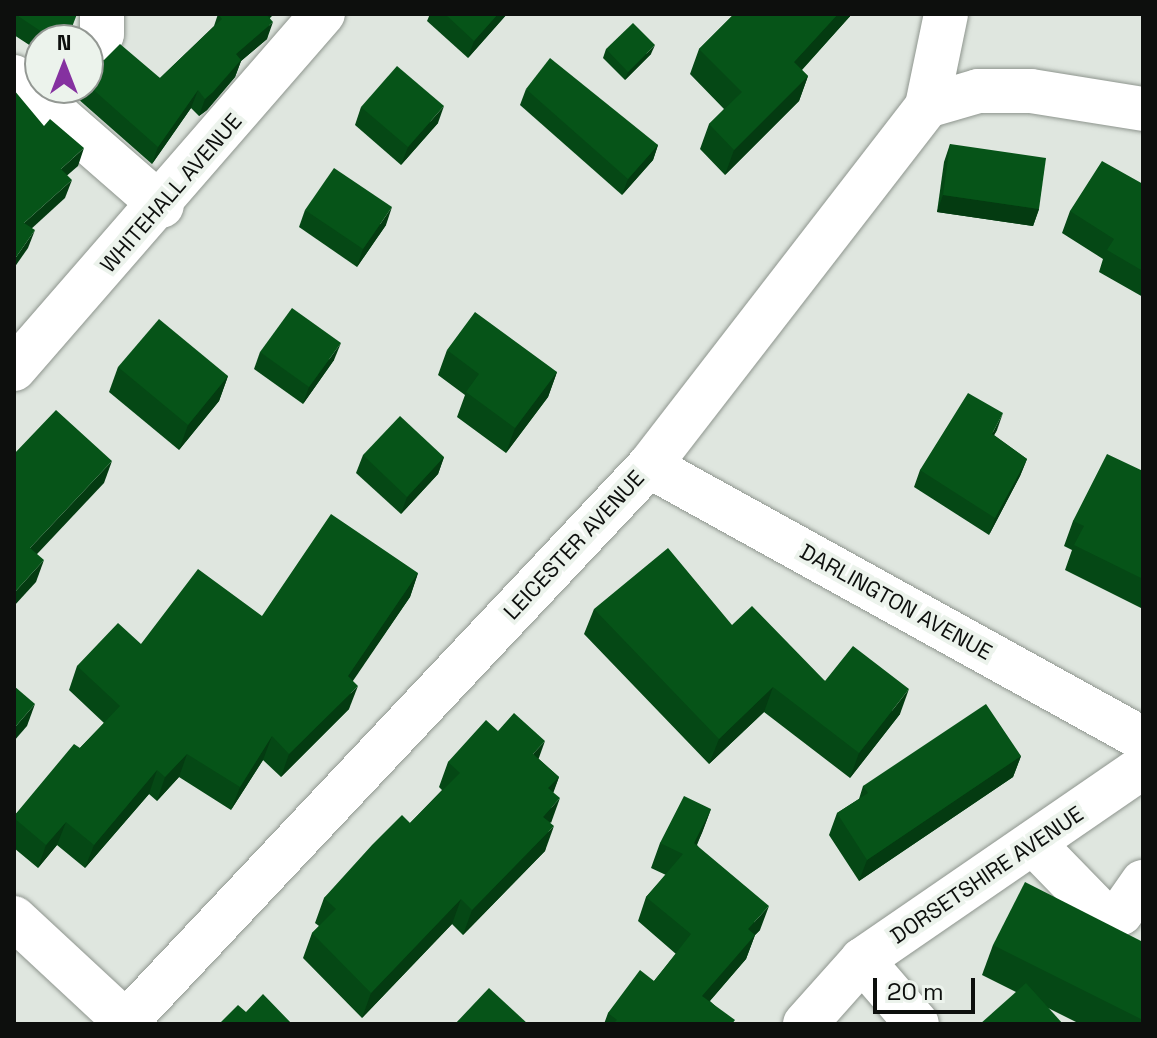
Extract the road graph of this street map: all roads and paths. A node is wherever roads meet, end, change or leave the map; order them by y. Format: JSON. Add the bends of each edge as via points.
{"nodes":[{"id":1,"x":323,"y":14,"type":"edge"},
{"id":2,"x":946,"y":14,"type":"edge"},
{"id":3,"x":61,"y":104,"type":"edge"},
{"id":4,"x":927,"y":106,"type":"junction"},
{"id":5,"x":1143,"y":109,"type":"edge"},
{"id":6,"x":162,"y":206,"type":"junction"},
{"id":7,"x":14,"y":369,"type":"edge"},
{"id":8,"x":649,"y":466,"type":"junction"},
{"id":9,"x":1143,"y":739,"type":"edge"},
{"id":10,"x":1143,"y":767,"type":"edge"},
{"id":11,"x":1033,"y":843,"type":"junction"},
{"id":12,"x":1143,"y":882,"type":"edge"},
{"id":13,"x":14,"y":918,"type":"edge"},
{"id":14,"x":862,"y":960,"type":"junction"},
{"id":15,"x":125,"y":1023,"type":"edge"},
{"id":16,"x":805,"y":1024,"type":"edge"},
{"id":17,"x":917,"y":1024,"type":"edge"}],
"edges":[{"from":1,"to":6,"type":"street","name":"WHITEHALL AVENUE"},
{"from":2,"to":4,"type":"street","name":"LEICESTER AVENUE"},
{"from":3,"to":6,"type":"street"},
{"from":4,"to":5,"type":"street","via":[[978,91],[1031,91]]},
{"from":4,"to":8,"type":"street","name":"LEICESTER AVENUE"},
{"from":6,"to":7,"type":"street","name":"WHITEHALL AVENUE"},
{"from":8,"to":9,"type":"street","name":"DARLINGTON AVENUE"},
{"from":8,"to":15,"type":"street","name":"LEICESTER AVENUE"},
{"from":10,"to":11,"type":"street","name":"DORSETSHIRE AVENUE"},
{"from":11,"to":12,"type":"street","via":[[1103,915],[1121,913]]},
{"from":11,"to":14,"type":"street","name":"DORSETSHIRE AVENUE"},
{"from":13,"to":15,"type":"street"},
{"from":14,"to":16,"type":"street","name":"DORSETSHIRE AVENUE"},
{"from":14,"to":17,"type":"street"}]}
